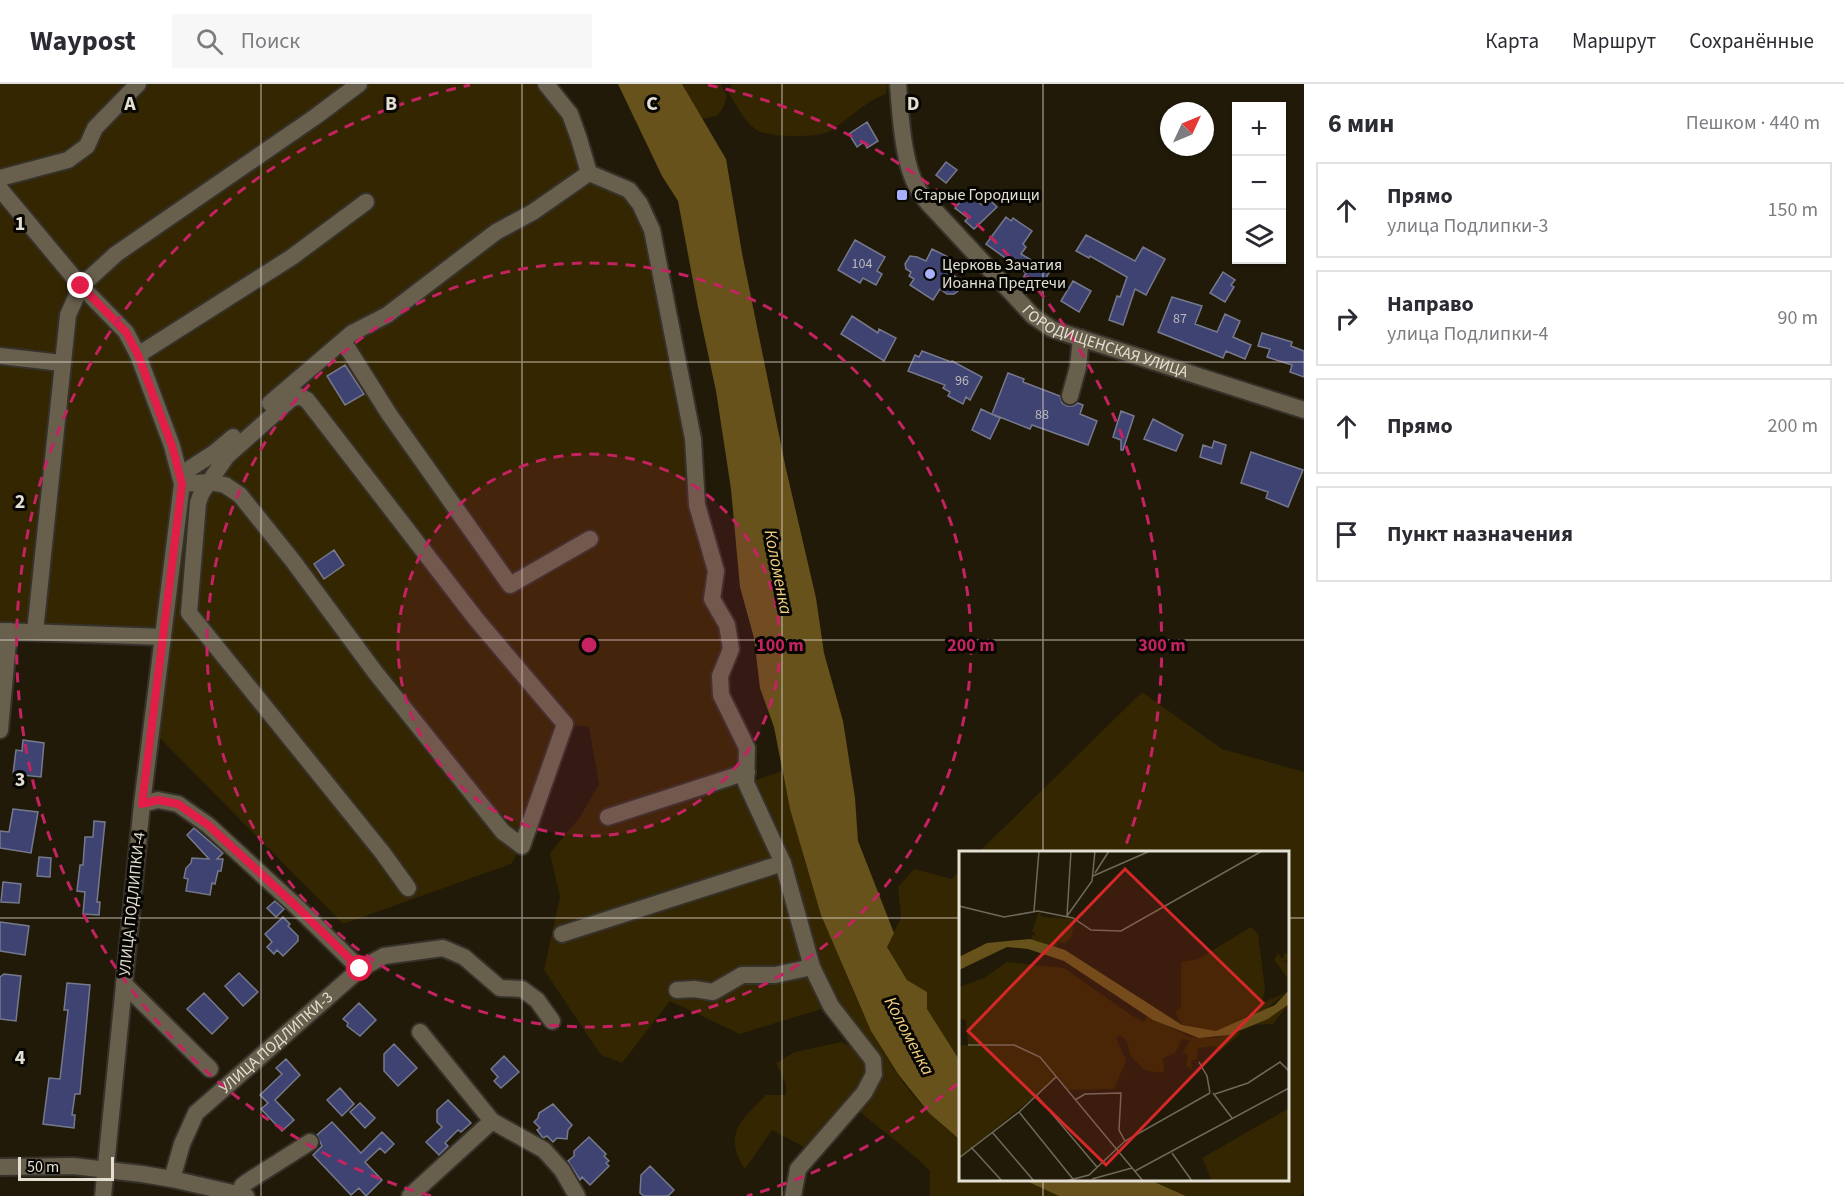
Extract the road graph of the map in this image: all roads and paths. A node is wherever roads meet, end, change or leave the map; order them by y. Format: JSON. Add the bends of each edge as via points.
{"nodes":[{"id":1,"x":138,"y":84,"type":"edge"},
{"id":2,"x":359,"y":84,"type":"edge"},
{"id":3,"x":546,"y":84,"type":"edge"},
{"id":4,"x":898,"y":84,"type":"edge"},
{"id":5,"x":589,"y":174,"type":"junction"},
{"id":6,"x":0,"y":177,"type":"edge"},
{"id":7,"x":0,"y":189,"type":"edge"},
{"id":8,"x":366,"y":202,"type":"dead end"},
{"id":9,"x":81,"y":286,"type":"junction"},
{"id":10,"x":1081,"y":338,"type":"junction"},
{"id":11,"x":344,"y":340,"type":"junction"},
{"id":12,"x":138,"y":355,"type":"junction"},
{"id":13,"x":0,"y":356,"type":"edge"},
{"id":14,"x":62,"y":363,"type":"junction"},
{"id":15,"x":1070,"y":396,"type":"dead end"},
{"id":16,"x":1304,"y":410,"type":"edge"},
{"id":17,"x":181,"y":479,"type":"junction"},
{"id":18,"x":209,"y":482,"type":"junction"},
{"id":19,"x":590,"y":539,"type":"dead end"},
{"id":20,"x":4,"y":631,"type":"edge"},
{"id":21,"x":35,"y":632,"type":"junction"},
{"id":22,"x":163,"y":637,"type":"junction"},
{"id":23,"x":0,"y":730,"type":"edge"},
{"id":24,"x":747,"y":772,"type":"junction"},
{"id":25,"x":142,"y":804,"type":"junction"},
{"id":26,"x":608,"y":817,"type":"dead end"},
{"id":27,"x":783,"y":863,"type":"junction"},
{"id":28,"x":408,"y":888,"type":"dead end"},
{"id":29,"x":562,"y":934,"type":"dead end"},
{"id":30,"x":812,"y":967,"type":"junction"},
{"id":31,"x":360,"y":969,"type":"junction"},
{"id":32,"x":124,"y":984,"type":"junction"},
{"id":33,"x":677,"y":990,"type":"dead end"},
{"id":34,"x":552,"y":1021,"type":"dead end"},
{"id":35,"x":420,"y":1032,"type":"dead end"},
{"id":36,"x":210,"y":1069,"type":"dead end"},
{"id":37,"x":492,"y":1121,"type":"junction"},
{"id":38,"x":310,"y":1142,"type":"dead end"},
{"id":39,"x":0,"y":1167,"type":"edge"},
{"id":40,"x":106,"y":1171,"type":"junction"},
{"id":41,"x":172,"y":1179,"type":"junction"},
{"id":42,"x":243,"y":1195,"type":"edge"},
{"id":43,"x":103,"y":1196,"type":"edge"},
{"id":44,"x":410,"y":1196,"type":"edge"},
{"id":45,"x":578,"y":1196,"type":"edge"},
{"id":46,"x":794,"y":1196,"type":"edge"}],
"edges":[{"from":1,"to":6,"type":"street","via":[[95,128],[87,146],[68,160]]},
{"from":2,"to":9,"type":"street","via":[[116,254]]},
{"from":3,"to":5,"type":"street","via":[[570,114]]},
{"from":4,"to":10,"type":"street","name":"ГОРОДИЩЕНСКАЯ УЛИЦА","via":[[907,155],[916,186],[928,203],[1033,316]]},
{"from":5,"to":11,"type":"street","via":[[496,232],[387,315]]},
{"from":5,"to":24,"type":"street","via":[[629,190],[652,230],[693,439],[697,505],[716,572],[712,599],[727,625],[731,649],[720,676],[721,695],[747,748]]},
{"from":7,"to":9,"type":"street"},
{"from":8,"to":12,"type":"street","via":[[292,257]]},
{"from":9,"to":12,"type":"street","via":[[126,332]]},
{"from":9,"to":14,"type":"street","via":[[68,315]]},
{"from":10,"to":15,"type":"street"},
{"from":10,"to":16,"type":"street","name":"ГОРОДИЩЕНСКАЯ УЛИЦА"},
{"from":11,"to":17,"type":"street"},
{"from":11,"to":19,"type":"street","via":[[389,414],[510,585]]},
{"from":12,"to":17,"type":"street"},
{"from":13,"to":14,"type":"street"},
{"from":14,"to":21,"type":"street"},
{"from":17,"to":18,"type":"street"},
{"from":17,"to":22,"type":"street","name":"УЛИЦА ПОДЛИПКИ-4"},
{"from":18,"to":18,"type":"street","via":[[227,456],[291,399],[300,396],[307,400],[476,619],[565,724],[522,846],[503,832],[481,806],[240,495],[225,485]]},
{"from":18,"to":28,"type":"street","via":[[198,504],[189,613]]},
{"from":20,"to":21,"type":"street"},
{"from":20,"to":23,"type":"street"},
{"from":21,"to":22,"type":"street"},
{"from":22,"to":25,"type":"street","name":"УЛИЦА ПОДЛИПКИ-4"},
{"from":24,"to":26,"type":"street"},
{"from":24,"to":27,"type":"street","via":[[746,783]]},
{"from":25,"to":31,"type":"street","via":[[158,800],[178,804],[208,825]]},
{"from":25,"to":32,"type":"street","name":"УЛИЦА ПОДЛИПКИ-4"},
{"from":27,"to":29,"type":"street"},
{"from":27,"to":30,"type":"street"},
{"from":30,"to":33,"type":"street","via":[[775,975],[742,975],[713,992]]},
{"from":30,"to":46,"type":"street","via":[[831,1006],[873,1060],[874,1074],[864,1093],[798,1169]]},
{"from":31,"to":34,"type":"street","name":"УЛИЦА ПОДЛИПКИ-3","via":[[384,956],[443,948],[464,957],[500,988],[522,988],[537,1000]]},
{"from":31,"to":41,"type":"street","name":"УЛИЦА ПОДЛИПКИ-3","via":[[196,1113]]},
{"from":32,"to":36,"type":"street"},
{"from":32,"to":40,"type":"street","name":"УЛИЦА ПОДЛИПКИ-4"},
{"from":35,"to":37,"type":"street"},
{"from":37,"to":44,"type":"street"},
{"from":37,"to":45,"type":"street","via":[[544,1150]]},
{"from":38,"to":42,"type":"street","via":[[247,1182],[242,1186]]},
{"from":39,"to":40,"type":"street","via":[[73,1166]]},
{"from":40,"to":41,"type":"street"},
{"from":40,"to":43,"type":"street","name":"УЛИЦА ПОДЛИПКИ-4"},
{"from":41,"to":42,"type":"street"}]}
